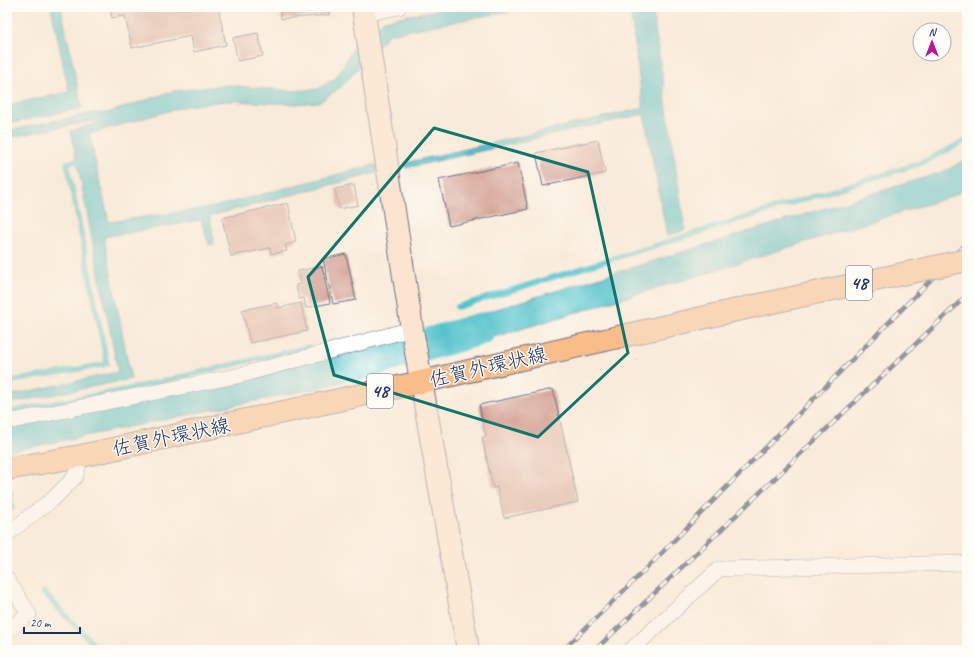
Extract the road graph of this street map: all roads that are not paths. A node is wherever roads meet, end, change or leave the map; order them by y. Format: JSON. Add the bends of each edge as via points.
{"nodes":[{"id":1,"x":399,"y":7,"type":"edge"},
{"id":2,"x":365,"y":16,"type":"edge"},
{"id":3,"x":967,"y":260,"type":"edge"},
{"id":4,"x":412,"y":329,"type":"junction"},
{"id":5,"x":420,"y":372,"type":"junction"},
{"id":6,"x":7,"y":422,"type":"edge"},
{"id":7,"x":81,"y":456,"type":"junction"},
{"id":8,"x":7,"y":469,"type":"edge"},
{"id":9,"x":7,"y":534,"type":"edge"},
{"id":10,"x":967,"y":564,"type":"edge"},
{"id":11,"x":7,"y":578,"type":"edge"},
{"id":12,"x":7,"y":631,"type":"edge"},
{"id":13,"x":468,"y":650,"type":"edge"},
{"id":14,"x":631,"y":650,"type":"edge"}],
"edges":[{"from":1,"to":2,"type":"street"},
{"from":2,"to":4,"type":"street"},
{"from":3,"to":5,"type":"main road","name":"佐賀外環状線","number":"48","bridge":true},
{"from":4,"to":5,"type":"street"},
{"from":4,"to":6,"type":"street","via":[[241,375]]},
{"from":5,"to":7,"type":"main road","name":"佐賀外環状線","number":"48"},
{"from":5,"to":13,"type":"street"},
{"from":7,"to":8,"type":"main road","name":"佐賀外環状線","number":"48"},
{"from":7,"to":9,"type":"street","via":[[75,477],[53,499]]},
{"from":10,"to":14,"type":"street","via":[[719,569]]},
{"from":11,"to":12,"type":"street","via":[[29,614]]}]}
